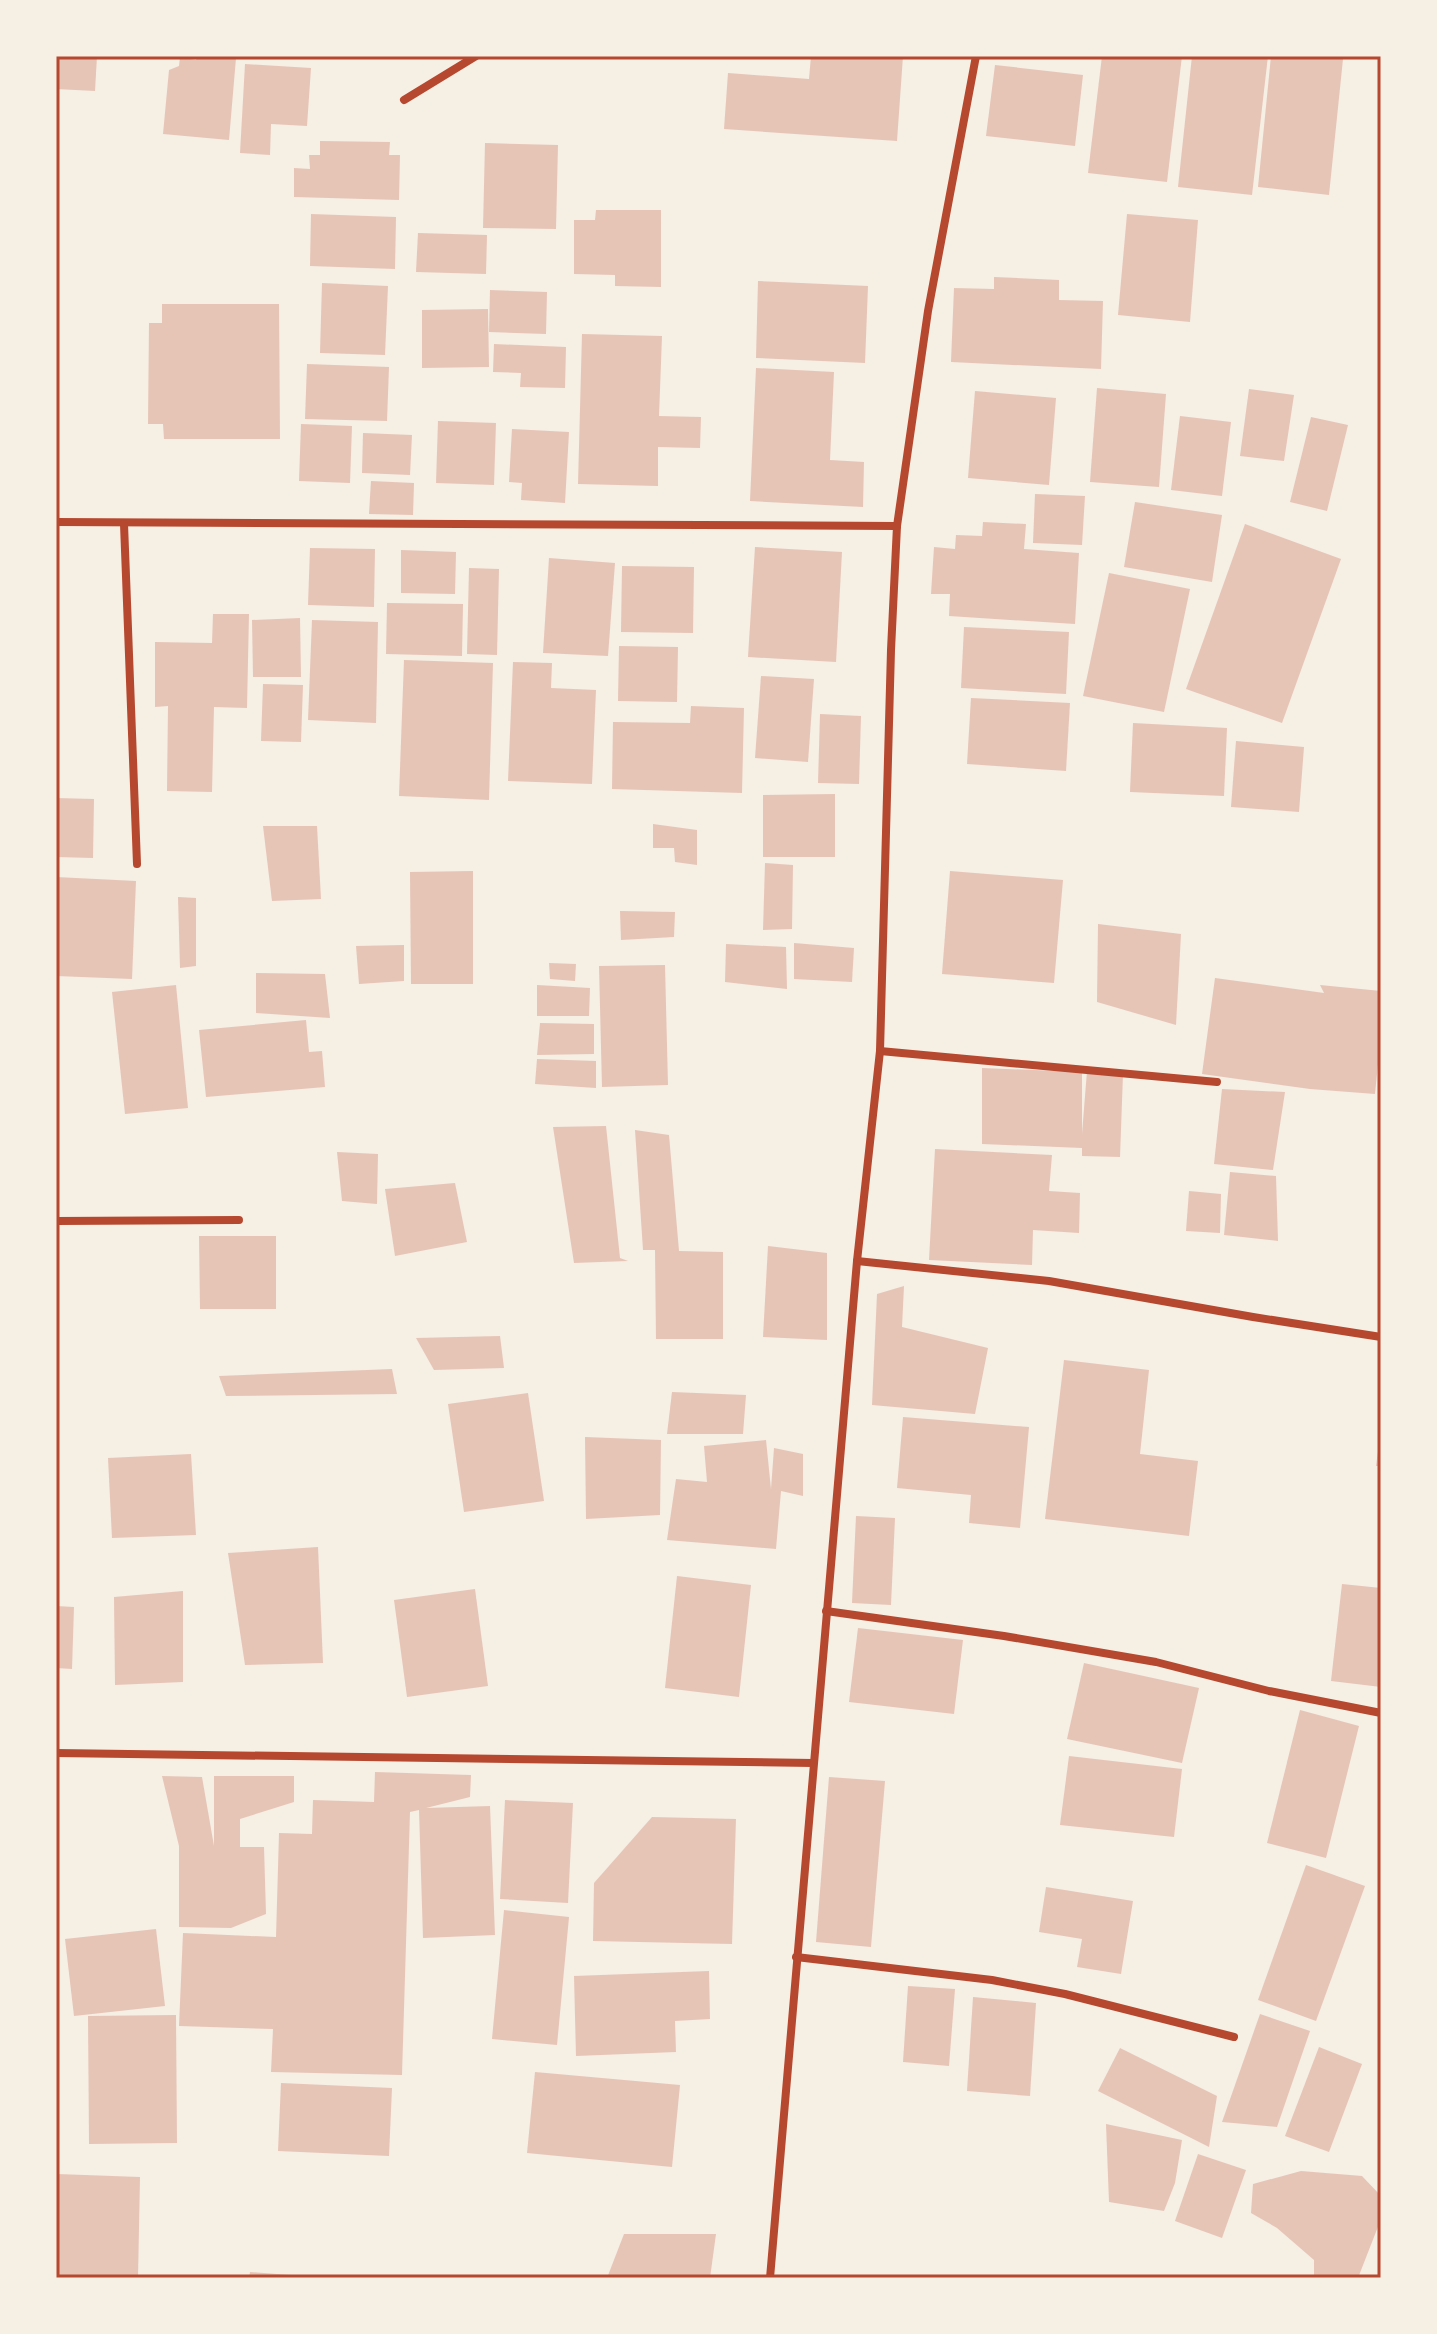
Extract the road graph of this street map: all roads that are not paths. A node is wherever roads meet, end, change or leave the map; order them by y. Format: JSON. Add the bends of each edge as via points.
{"nodes":[{"id":1,"x":476,"y":56,"type":"edge"},
{"id":2,"x":976,"y":56,"type":"edge"},
{"id":3,"x":404,"y":100,"type":"dead end"},
{"id":4,"x":56,"y":522,"type":"edge"},
{"id":5,"x":124,"y":524,"type":"junction"},
{"id":6,"x":897,"y":526,"type":"junction"},
{"id":7,"x":137,"y":864,"type":"dead end"},
{"id":8,"x":880,"y":1051,"type":"junction"},
{"id":9,"x":1217,"y":1082,"type":"dead end"},
{"id":10,"x":239,"y":1220,"type":"dead end"},
{"id":11,"x":56,"y":1221,"type":"edge"},
{"id":12,"x":857,"y":1261,"type":"junction"},
{"id":13,"x":1381,"y":1337,"type":"edge"},
{"id":14,"x":826,"y":1611,"type":"junction"},
{"id":15,"x":1381,"y":1713,"type":"edge"},
{"id":16,"x":56,"y":1753,"type":"edge"},
{"id":17,"x":813,"y":1763,"type":"junction"},
{"id":18,"x":796,"y":1957,"type":"junction"},
{"id":19,"x":1234,"y":2037,"type":"dead end"},
{"id":20,"x":770,"y":2278,"type":"edge"}],
"edges":[{"from":1,"to":3,"type":"street"},
{"from":2,"to":6,"type":"street","via":[[928,311]]},
{"from":4,"to":5,"type":"street"},
{"from":5,"to":6,"type":"street"},
{"from":5,"to":7,"type":"street"},
{"from":6,"to":8,"type":"street"},
{"from":8,"to":9,"type":"street"},
{"from":8,"to":12,"type":"street"},
{"from":10,"to":11,"type":"street"},
{"from":12,"to":13,"type":"street","via":[[1049,1281]]},
{"from":12,"to":14,"type":"street"},
{"from":14,"to":15,"type":"street","via":[[1156,1662]]},
{"from":14,"to":17,"type":"street"},
{"from":16,"to":17,"type":"street"},
{"from":17,"to":18,"type":"street"},
{"from":18,"to":19,"type":"street","via":[[992,1980]]},
{"from":18,"to":20,"type":"street"}]}
